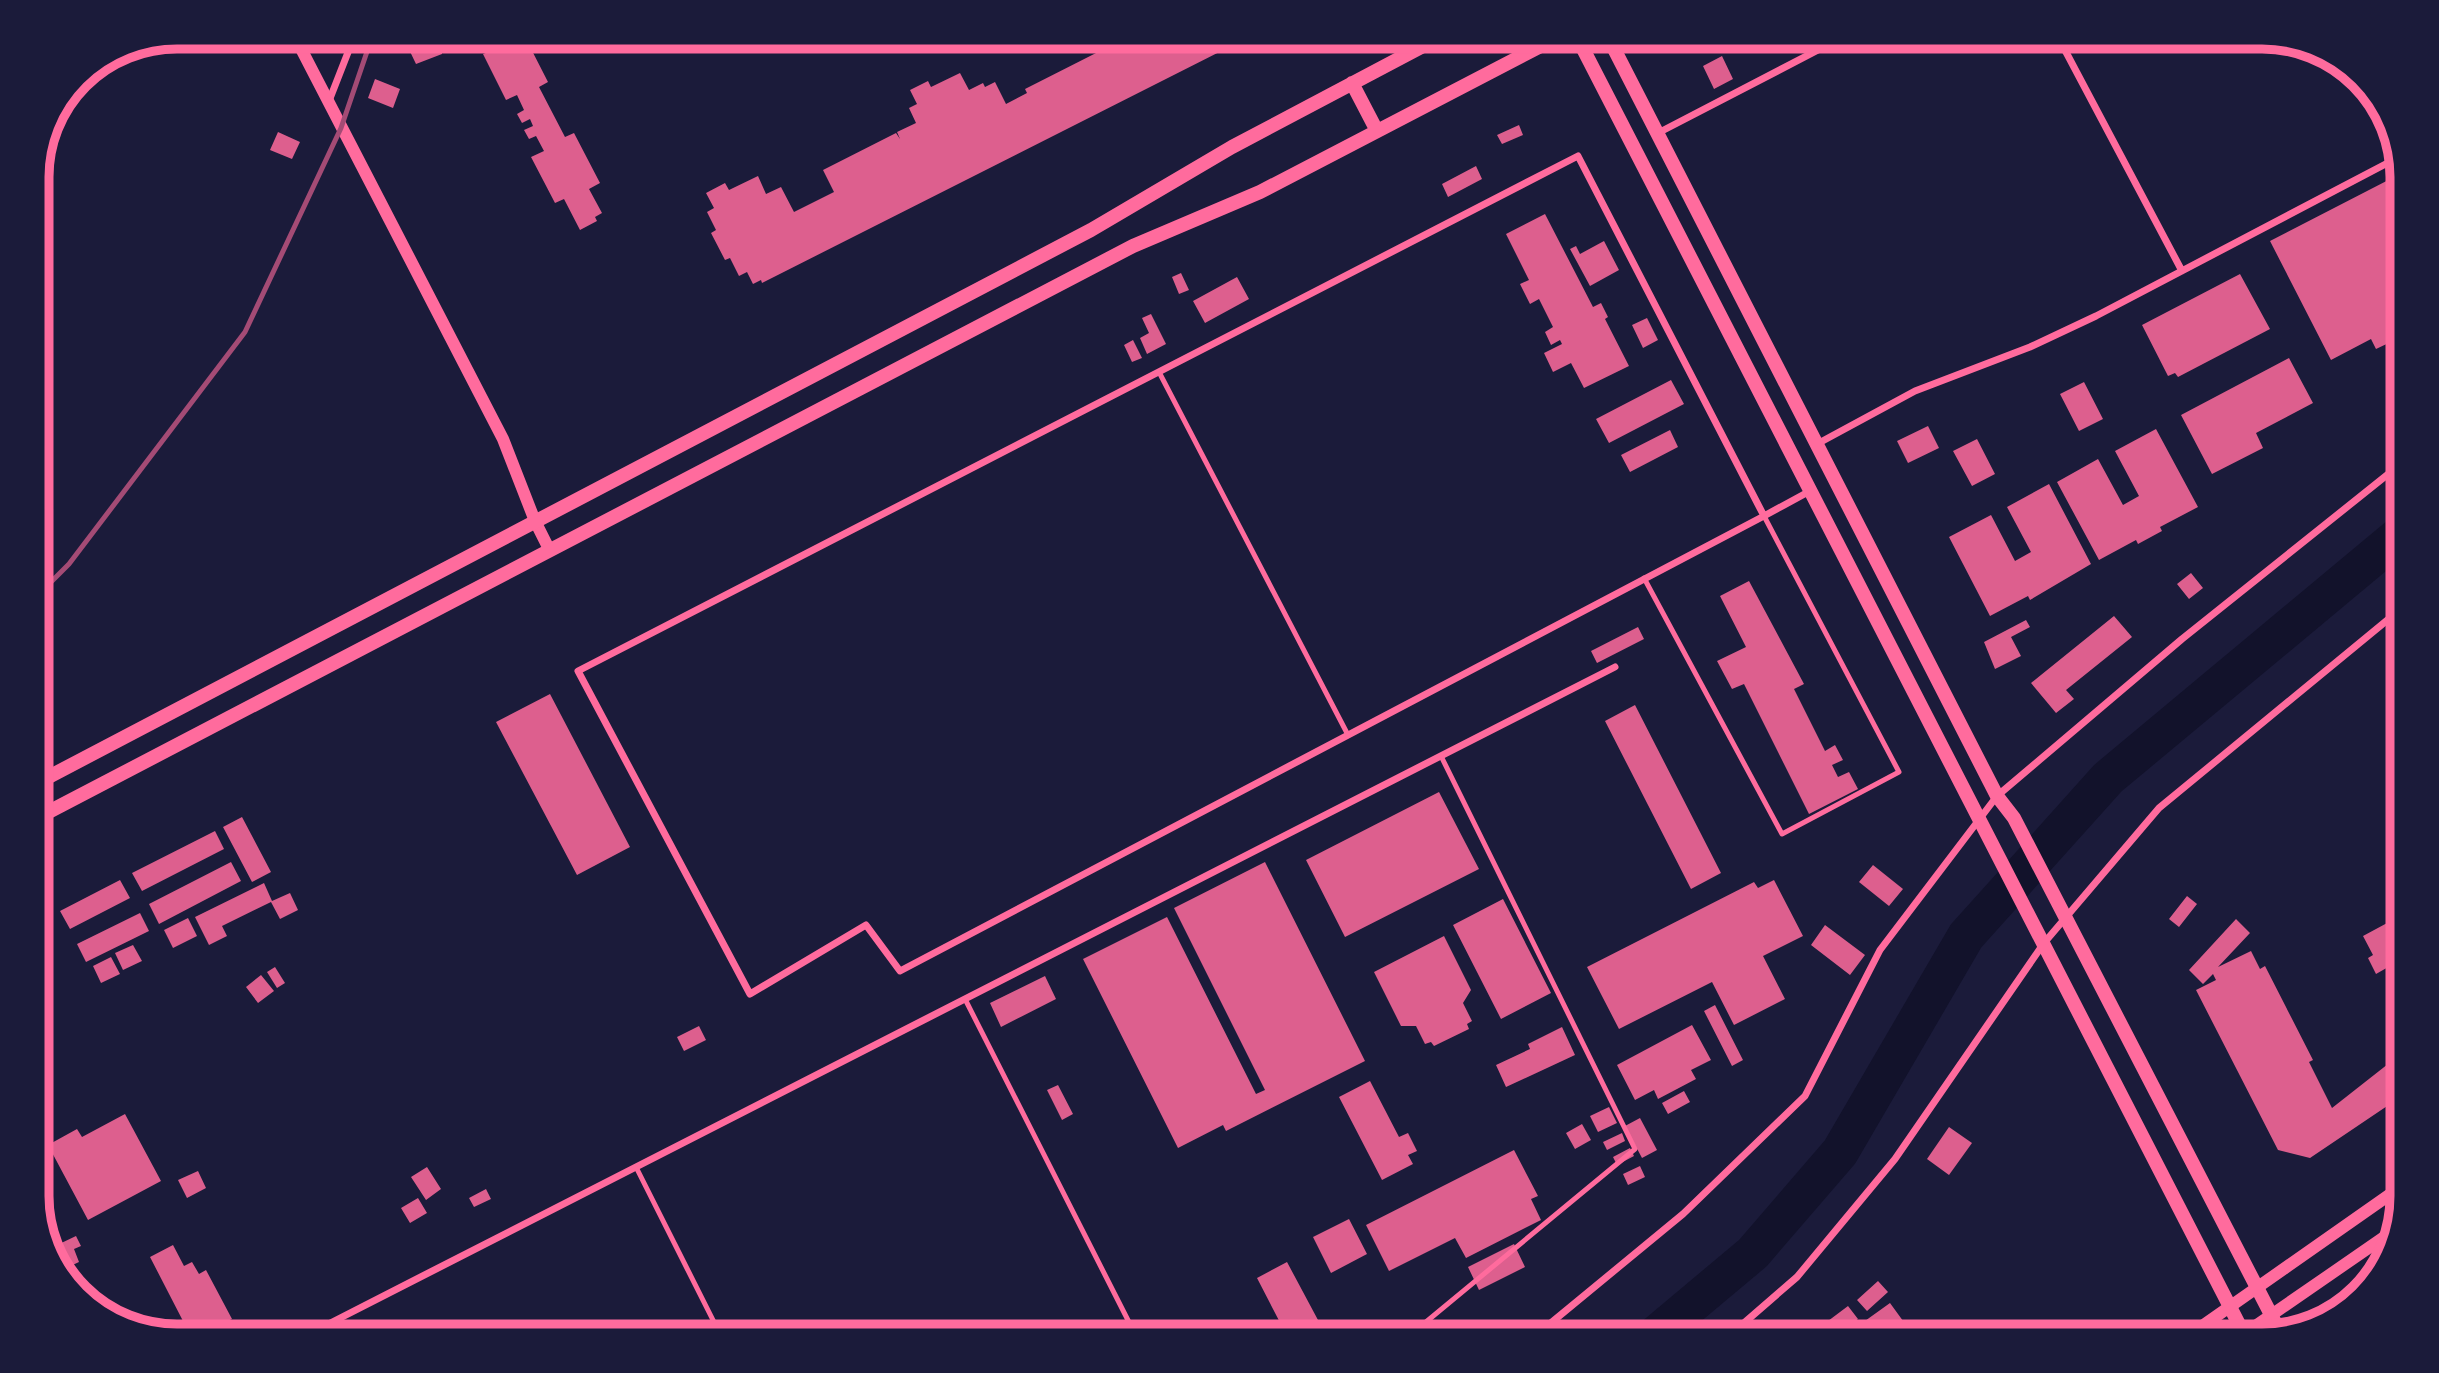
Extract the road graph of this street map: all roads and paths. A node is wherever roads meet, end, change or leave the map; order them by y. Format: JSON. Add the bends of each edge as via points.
{"nodes":[{"id":1,"x":301,"y":49,"type":"edge"},
{"id":2,"x":349,"y":49,"type":"edge"},
{"id":3,"x":1417,"y":49,"type":"edge"},
{"id":4,"x":1535,"y":49,"type":"edge"},
{"id":5,"x":1583,"y":49,"type":"edge"},
{"id":6,"x":1614,"y":49,"type":"edge"},
{"id":7,"x":1820,"y":49,"type":"edge"},
{"id":8,"x":2063,"y":49,"type":"edge"},
{"id":9,"x":1352,"y":83,"type":"junction"},
{"id":10,"x":328,"y":102,"type":"junction"},
{"id":11,"x":1377,"y":131,"type":"junction"},
{"id":12,"x":1658,"y":134,"type":"junction"},
{"id":13,"x":2389,"y":162,"type":"edge"},
{"id":14,"x":2182,"y":271,"type":"junction"},
{"id":15,"x":1159,"y":372,"type":"junction"},
{"id":16,"x":1817,"y":444,"type":"junction"},
{"id":17,"x":2390,"y":473,"type":"edge"},
{"id":18,"x":1811,"y":491,"type":"junction"},
{"id":19,"x":1764,"y":516,"type":"junction"},
{"id":20,"x":535,"y":521,"type":"junction"},
{"id":21,"x":549,"y":549,"type":"junction"},
{"id":22,"x":1644,"y":578,"type":"junction"},
{"id":23,"x":2390,"y":618,"type":"edge"},
{"id":24,"x":1615,"y":667,"type":"dead end"},
{"id":25,"x":1348,"y":734,"type":"junction"},
{"id":26,"x":1441,"y":756,"type":"junction"},
{"id":27,"x":49,"y":777,"type":"edge"},
{"id":28,"x":1997,"y":796,"type":"junction"},
{"id":29,"x":49,"y":812,"type":"edge"},
{"id":30,"x":1980,"y":817,"type":"junction"},
{"id":31,"x":2065,"y":917,"type":"junction"},
{"id":32,"x":2044,"y":943,"type":"junction"},
{"id":33,"x":965,"y":999,"type":"junction"},
{"id":34,"x":636,"y":1167,"type":"junction"},
{"id":35,"x":2390,"y":1194,"type":"edge"},
{"id":36,"x":2383,"y":1238,"type":"edge"},
{"id":37,"x":2257,"y":1286,"type":"junction"},
{"id":38,"x":2230,"y":1306,"type":"junction"},
{"id":39,"x":2272,"y":1315,"type":"junction"},
{"id":40,"x":2276,"y":1323,"type":"edge"},
{"id":41,"x":329,"y":1324,"type":"edge"},
{"id":42,"x":715,"y":1324,"type":"edge"},
{"id":43,"x":1130,"y":1324,"type":"edge"},
{"id":44,"x":1424,"y":1324,"type":"edge"},
{"id":45,"x":1550,"y":1324,"type":"edge"},
{"id":46,"x":1743,"y":1324,"type":"edge"},
{"id":47,"x":2205,"y":1324,"type":"edge"},
{"id":48,"x":2238,"y":1324,"type":"edge"},
{"id":49,"x":2260,"y":1324,"type":"edge"}],
"edges":[{"from":1,"to":10,"type":"street"},
{"from":2,"to":10,"type":"street"},
{"from":3,"to":9,"type":"main road"},
{"from":4,"to":11,"type":"main road"},
{"from":5,"to":18,"type":"main road"},
{"from":6,"to":12,"type":"main road"},
{"from":7,"to":12,"type":"street"},
{"from":8,"to":14,"type":"street"},
{"from":9,"to":11,"type":"main road"},
{"from":9,"to":20,"type":"main road","via":[[1091,230]]},
{"from":10,"to":20,"type":"street","via":[[503,439]]},
{"from":11,"to":21,"type":"main road","via":[[1260,192],[1133,246]]},
{"from":12,"to":16,"type":"main road"},
{"from":13,"to":14,"type":"street"},
{"from":14,"to":16,"type":"street","via":[[2030,347],[1914,391]]},
{"from":15,"to":19,"type":"street","via":[[1578,156]]},
{"from":15,"to":25,"type":"lane"},
{"from":15,"to":25,"type":"street","via":[[578,671],[750,994],[866,925],[900,971]]},
{"from":16,"to":28,"type":"main road"},
{"from":17,"to":28,"type":"street","via":[[2182,639]]},
{"from":18,"to":19,"type":"street"},
{"from":18,"to":30,"type":"main road"},
{"from":19,"to":22,"type":"street"},
{"from":19,"to":22,"type":"lane","via":[[1899,772],[1782,834]]},
{"from":20,"to":21,"type":"street"},
{"from":20,"to":27,"type":"main road"},
{"from":21,"to":29,"type":"main road"},
{"from":22,"to":25,"type":"street"},
{"from":23,"to":31,"type":"street","via":[[2159,808]]},
{"from":24,"to":26,"type":"street"},
{"from":26,"to":33,"type":"street"},
{"from":26,"to":44,"type":"lane","via":[[1635,1149]]},
{"from":28,"to":30,"type":"street"},
{"from":28,"to":31,"type":"main road","via":[[2014,818]]},
{"from":30,"to":32,"type":"main road"},
{"from":30,"to":45,"type":"street","via":[[1880,950],[1805,1096],[1683,1214]]},
{"from":31,"to":32,"type":"street"},
{"from":31,"to":37,"type":"main road"},
{"from":32,"to":38,"type":"main road"},
{"from":32,"to":46,"type":"street","via":[[1895,1159],[1797,1277]]},
{"from":33,"to":34,"type":"street"},
{"from":33,"to":43,"type":"lane"},
{"from":34,"to":41,"type":"street"},
{"from":34,"to":42,"type":"lane"},
{"from":35,"to":37,"type":"street"},
{"from":36,"to":39,"type":"street"},
{"from":37,"to":38,"type":"street"},
{"from":37,"to":39,"type":"main road"},
{"from":38,"to":47,"type":"street"},
{"from":38,"to":48,"type":"main road"},
{"from":39,"to":40,"type":"main road"},
{"from":39,"to":49,"type":"street"}]}
